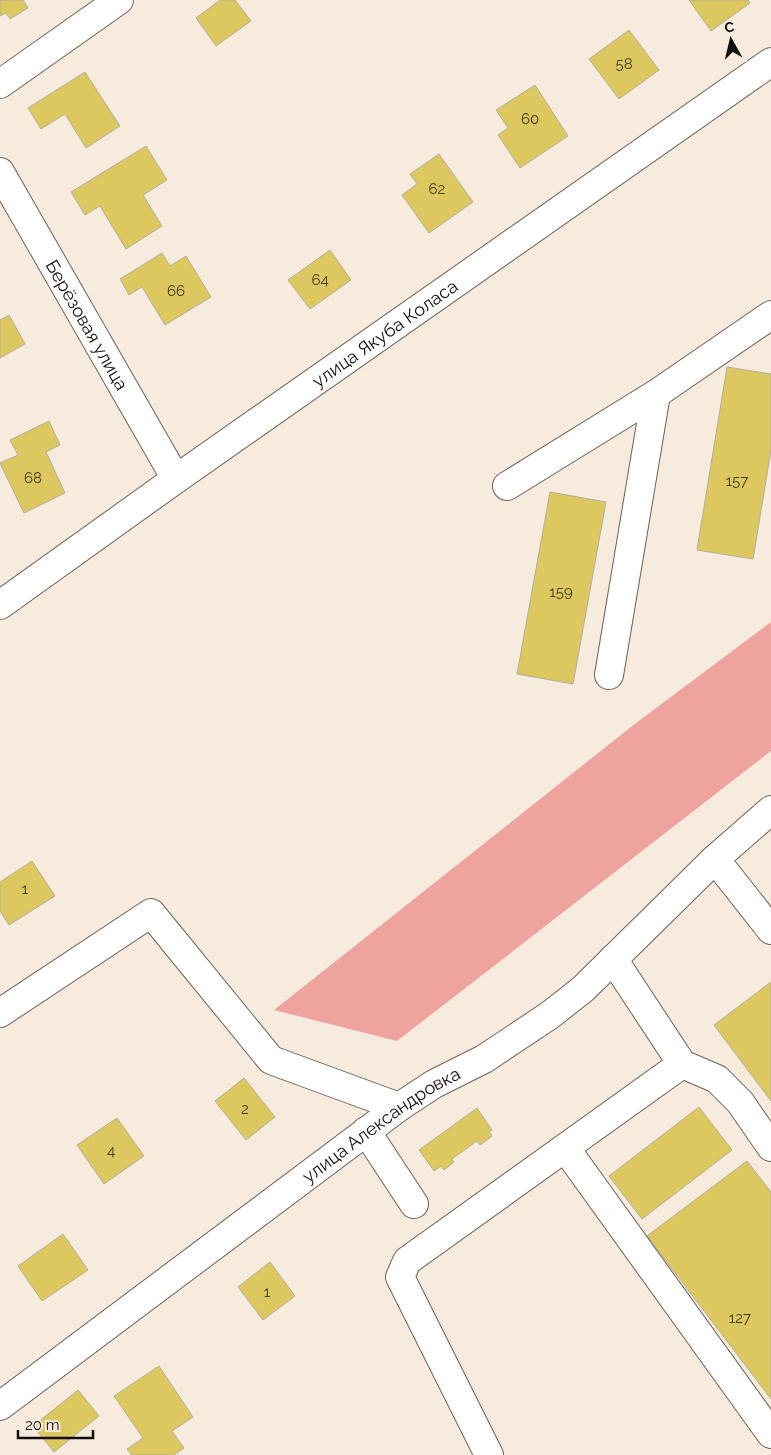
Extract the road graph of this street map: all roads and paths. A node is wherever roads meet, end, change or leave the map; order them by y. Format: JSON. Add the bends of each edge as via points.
{"nodes":[{"id":1,"x":120,"y":0,"type":"edge"},
{"id":2,"x":771,"y":62,"type":"edge"},
{"id":3,"x":0,"y":84,"type":"edge"},
{"id":4,"x":0,"y":172,"type":"edge"},
{"id":5,"x":771,"y":315,"type":"edge"},
{"id":6,"x":656,"y":394,"type":"junction"},
{"id":7,"x":176,"y":478,"type":"junction"},
{"id":8,"x":507,"y":486,"type":"dead end"},
{"id":9,"x":0,"y":605,"type":"edge"},
{"id":10,"x":610,"y":675,"type":"dead end"},
{"id":11,"x":771,"y":810,"type":"edge"},
{"id":12,"x":715,"y":859,"type":"junction"},
{"id":13,"x":771,"y":930,"type":"edge"},
{"id":14,"x":613,"y":959,"type":"junction"},
{"id":15,"x":0,"y":1013,"type":"edge"},
{"id":16,"x":682,"y":1064,"type":"junction"},
{"id":17,"x":399,"y":1107,"type":"junction"},
{"id":18,"x":366,"y":1131,"type":"junction"},
{"id":19,"x":771,"y":1147,"type":"edge"},
{"id":20,"x":566,"y":1149,"type":"junction"},
{"id":21,"x":414,"y":1204,"type":"dead end"},
{"id":22,"x":0,"y":1406,"type":"edge"},
{"id":23,"x":771,"y":1434,"type":"edge"},
{"id":24,"x":489,"y":1455,"type":"edge"}],
"edges":[{"from":1,"to":3,"type":"street"},
{"from":2,"to":7,"type":"street","name":"улица Якуба Коласа"},
{"from":4,"to":7,"type":"street","name":"Берёзовая улица"},
{"from":5,"to":6,"type":"street"},
{"from":6,"to":8,"type":"street"},
{"from":6,"to":10,"type":"street"},
{"from":7,"to":9,"type":"street","name":"улица Якуба Коласа"},
{"from":11,"to":12,"type":"street","name":"улица Александровка"},
{"from":12,"to":13,"type":"street"},
{"from":12,"to":14,"type":"street","name":"улица Александровка"},
{"from":14,"to":16,"type":"street"},
{"from":14,"to":17,"type":"street","name":"улица Александровка","via":[[583,989],[526,1032]]},
{"from":15,"to":17,"type":"street","via":[[151,913],[272,1060]]},
{"from":16,"to":19,"type":"street","via":[[717,1079],[740,1102]]},
{"from":16,"to":20,"type":"street"},
{"from":17,"to":18,"type":"street","name":"улица Александровка"},
{"from":18,"to":21,"type":"street"},
{"from":18,"to":22,"type":"street","name":"улица Александровка"},
{"from":20,"to":23,"type":"street"},
{"from":20,"to":24,"type":"street","via":[[407,1261],[400,1276]]}]}
